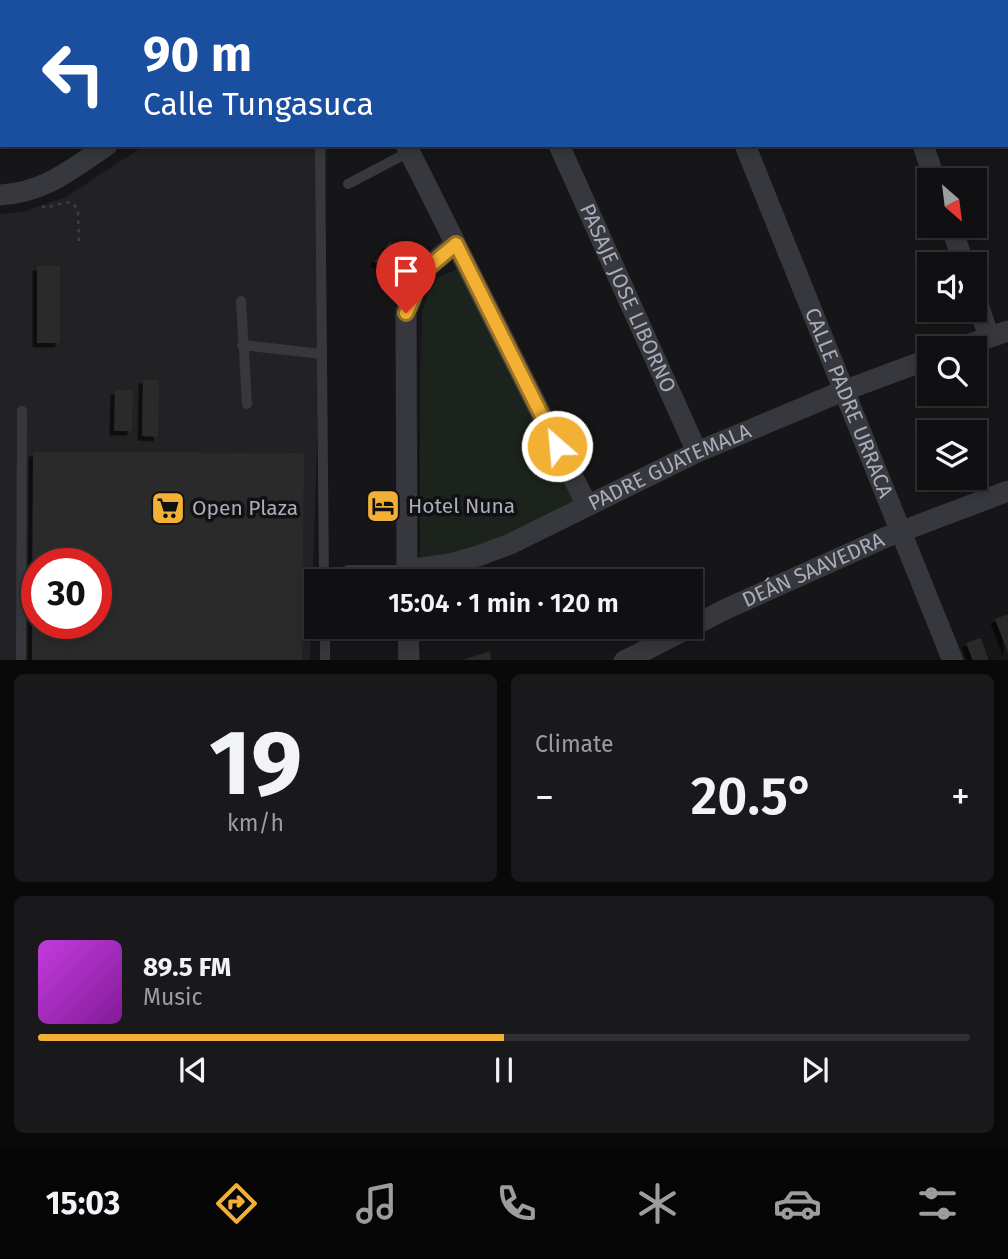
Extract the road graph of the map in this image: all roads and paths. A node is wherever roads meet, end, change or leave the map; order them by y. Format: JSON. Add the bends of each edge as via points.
{"nodes":[{"id":1,"x":104,"y":147,"type":"edge"},
{"id":2,"x":320,"y":147,"type":"edge"},
{"id":3,"x":412,"y":147,"type":"edge"},
{"id":4,"x":560,"y":147,"type":"edge"},
{"id":5,"x":746,"y":147,"type":"edge"},
{"id":6,"x":924,"y":147,"type":"edge"},
{"id":7,"x":931,"y":168,"type":"edge"},
{"id":8,"x":348,"y":184,"type":"dead end"},
{"id":9,"x":35,"y":189,"type":"junction"},
{"id":10,"x":0,"y":195,"type":"edge"},
{"id":11,"x":79,"y":243,"type":"dead end"},
{"id":12,"x":456,"y":244,"type":"junction"},
{"id":13,"x":241,"y":301,"type":"dead end"},
{"id":14,"x":987,"y":314,"type":"edge"},
{"id":15,"x":999,"y":334,"type":"edge"},
{"id":16,"x":242,"y":345,"type":"junction"},
{"id":17,"x":322,"y":354,"type":"junction"},
{"id":18,"x":917,"y":363,"type":"edge"},
{"id":19,"x":843,"y":391,"type":"junction"},
{"id":20,"x":247,"y":404,"type":"dead end"},
{"id":21,"x":22,"y":411,"type":"dead end"},
{"id":22,"x":697,"y":452,"type":"junction"},
{"id":23,"x":1008,"y":491,"type":"edge"},
{"id":24,"x":587,"y":505,"type":"junction"},
{"id":25,"x":901,"y":531,"type":"junction"},
{"id":26,"x":324,"y":569,"type":"edge"},
{"id":27,"x":407,"y":569,"type":"edge"},
{"id":28,"x":432,"y":569,"type":"edge"},
{"id":29,"x":325,"y":639,"type":"edge"},
{"id":30,"x":408,"y":639,"type":"edge"},
{"id":31,"x":22,"y":660,"type":"edge"},
{"id":32,"x":326,"y":660,"type":"edge"},
{"id":33,"x":409,"y":660,"type":"edge"},
{"id":34,"x":624,"y":660,"type":"edge"},
{"id":35,"x":953,"y":660,"type":"edge"}],
"edges":[{"from":1,"to":9,"type":"street","via":[[55,181]]},
{"from":2,"to":17,"type":"lane"},
{"from":3,"to":8,"type":"lane"},
{"from":3,"to":12,"type":"street"},
{"from":4,"to":22,"type":"street","name":"PASAJE JOSE LIBORNO"},
{"from":5,"to":19,"type":"street","name":"CALLE PADRE URRACA"},
{"from":6,"to":7,"type":"street"},
{"from":9,"to":10,"type":"street"},
{"from":9,"to":11,"type":"path","via":[[46,208],[74,204]]},
{"from":12,"to":24,"type":"street"},
{"from":12,"to":27,"type":"street","via":[[424,271],[406,313]]},
{"from":13,"to":16,"type":"lane"},
{"from":14,"to":15,"type":"street"},
{"from":16,"to":17,"type":"lane"},
{"from":16,"to":20,"type":"lane"},
{"from":17,"to":26,"type":"lane"},
{"from":18,"to":19,"type":"street","name":"PADRE GUATEMALA"},
{"from":19,"to":22,"type":"street","name":"PADRE GUATEMALA"},
{"from":19,"to":25,"type":"street","name":"CALLE PADRE URRACA"},
{"from":21,"to":31,"type":"lane"},
{"from":22,"to":24,"type":"street","name":"PADRE GUATEMALA"},
{"from":23,"to":25,"type":"street","name":"DEÁN SAAVEDRA"},
{"from":24,"to":28,"type":"street","name":"PADRE GUATEMALA","via":[[510,544]]},
{"from":25,"to":34,"type":"street","name":"DEÁN SAAVEDRA"},
{"from":25,"to":35,"type":"street","name":"CALLE PADRE URRACA"},
{"from":29,"to":32,"type":"lane"},
{"from":30,"to":33,"type":"street"}]}
